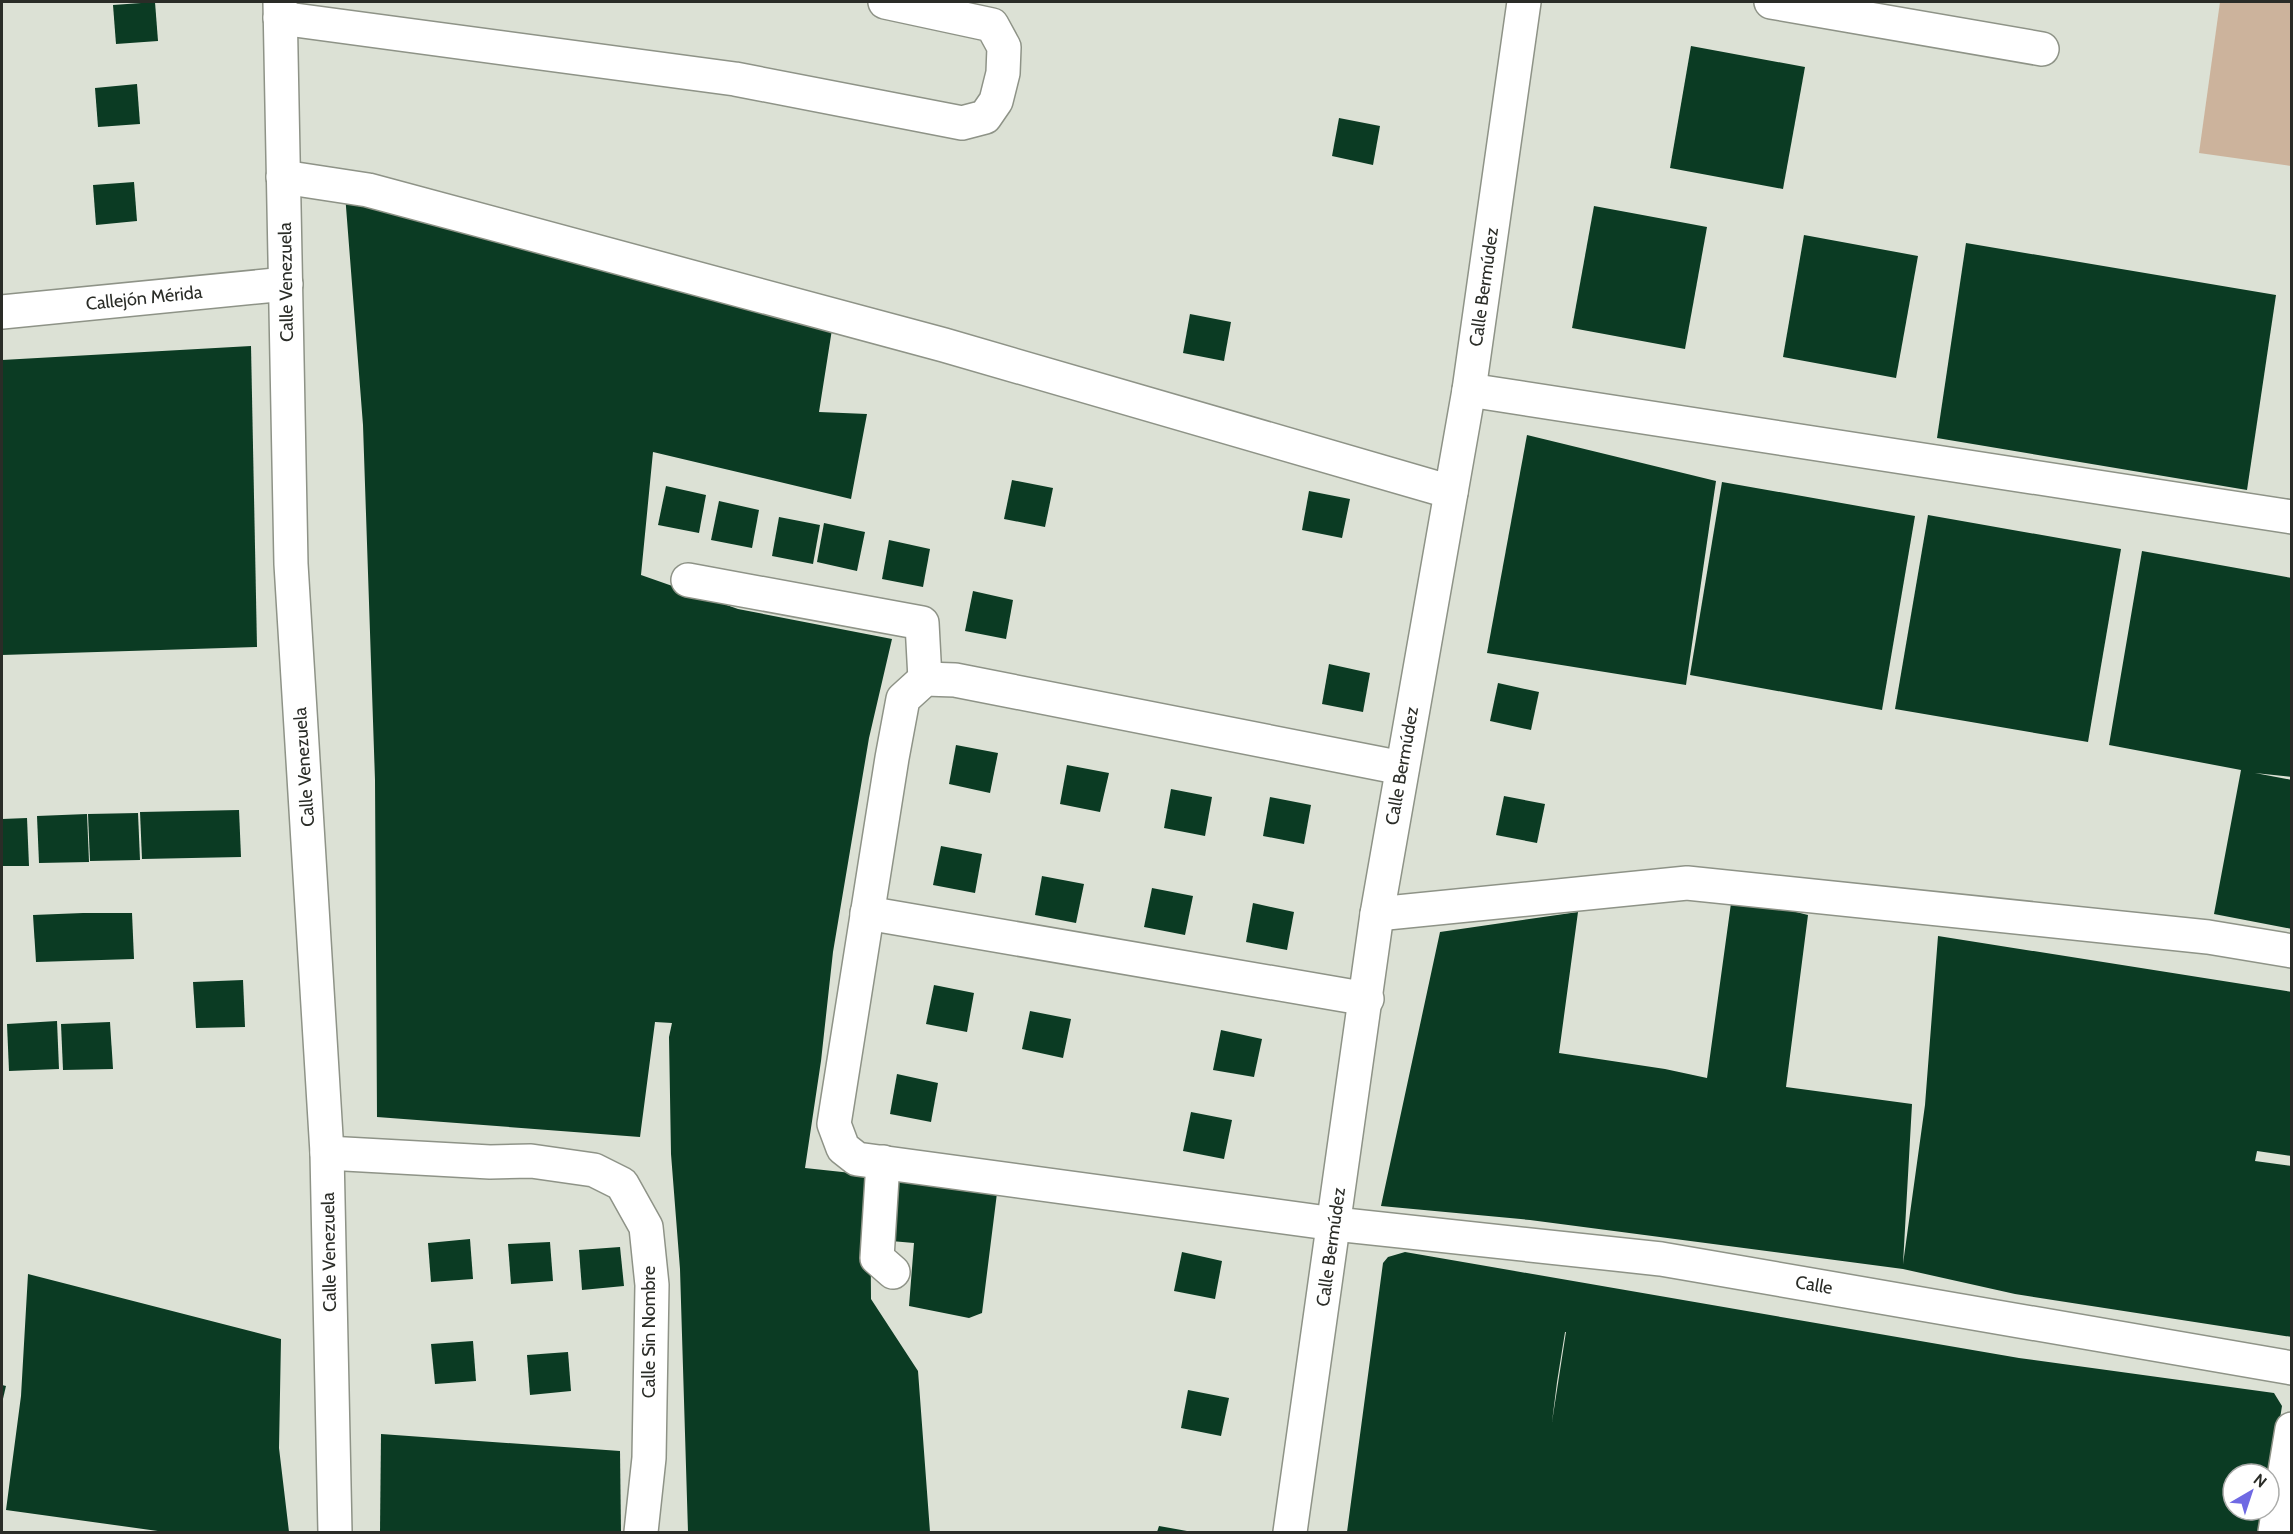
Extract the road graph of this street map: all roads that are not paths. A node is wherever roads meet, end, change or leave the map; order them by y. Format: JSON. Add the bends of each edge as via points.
{"nodes":[{"id":1,"x":885,"y":2,"type":"edge"},
{"id":2,"x":1524,"y":2,"type":"edge"},
{"id":3,"x":1771,"y":2,"type":"edge"},
{"id":4,"x":280,"y":10,"type":"edge"},
{"id":5,"x":2042,"y":49,"type":"dead end"},
{"id":6,"x":283,"y":177,"type":"junction"},
{"id":7,"x":286,"y":284,"type":"junction"},
{"id":8,"x":2,"y":312,"type":"edge"},
{"id":9,"x":1469,"y":390,"type":"junction"},
{"id":10,"x":1451,"y":492,"type":"junction"},
{"id":11,"x":2292,"y":517,"type":"edge"},
{"id":12,"x":688,"y":580,"type":"dead end"},
{"id":13,"x":925,"y":679,"type":"junction"},
{"id":14,"x":1402,"y":768,"type":"junction"},
{"id":15,"x":867,"y":913,"type":"junction"},
{"id":16,"x":1377,"y":914,"type":"junction"},
{"id":17,"x":2292,"y":951,"type":"edge"},
{"id":18,"x":1367,"y":999,"type":"junction"},
{"id":19,"x":327,"y":1153,"type":"junction"},
{"id":20,"x":883,"y":1162,"type":"junction"},
{"id":21,"x":1335,"y":1224,"type":"junction"},
{"id":22,"x":893,"y":1272,"type":"dead end"},
{"id":23,"x":2292,"y":1368,"type":"edge"},
{"id":24,"x":2292,"y":1429,"type":"edge"},
{"id":25,"x":334,"y":1533,"type":"edge"},
{"id":26,"x":641,"y":1533,"type":"edge"},
{"id":27,"x":1290,"y":1533,"type":"edge"},
{"id":28,"x":2275,"y":1533,"type":"edge"}],
"edges":[{"from":1,"to":4,"type":"street","via":[[992,25],[1004,47],[1003,73],[996,101],[985,117],[962,123],[735,80]]},
{"from":2,"to":9,"type":"street","name":"Calle Bermúdez"},
{"from":3,"to":5,"type":"street"},
{"from":4,"to":6,"type":"street","name":"Calle Venezuela"},
{"from":6,"to":7,"type":"street","name":"Calle Venezuela"},
{"from":6,"to":10,"type":"street","via":[[368,190],[910,335]]},
{"from":7,"to":8,"type":"street","name":"Callejón Mérida"},
{"from":7,"to":19,"type":"street","name":"Calle Venezuela","via":[[291,564]]},
{"from":9,"to":10,"type":"street","name":"Calle Bermúdez"},
{"from":9,"to":11,"type":"street"},
{"from":10,"to":14,"type":"street","name":"Calle Bermúdez"},
{"from":12,"to":13,"type":"street","via":[[922,623]]},
{"from":13,"to":14,"type":"street","via":[[956,680]]},
{"from":13,"to":15,"type":"street","name":"Calle","via":[[903,699]]},
{"from":14,"to":16,"type":"street","name":"Calle Bermúdez"},
{"from":15,"to":18,"type":"street"},
{"from":15,"to":20,"type":"street","name":"Calle","via":[[834,1124],[843,1148],[857,1159]]},
{"from":16,"to":17,"type":"street","via":[[1687,883],[2208,937]]},
{"from":16,"to":18,"type":"street","name":"Calle Bermúdez"},
{"from":18,"to":21,"type":"street","name":"Calle Bermúdez"},
{"from":19,"to":25,"type":"street","name":"Calle Venezuela"},
{"from":19,"to":26,"type":"street","name":"Calle Sin Nombre","via":[[531,1161],[594,1170],[622,1184],[646,1227],[652,1285],[649,1458]]},
{"from":20,"to":21,"type":"street","name":"Calle"},
{"from":20,"to":22,"type":"street","via":[[877,1258]]},
{"from":21,"to":23,"type":"street","name":"Calle","via":[[1661,1259]]},
{"from":21,"to":27,"type":"street","name":"Calle Bermúdez"},
{"from":24,"to":28,"type":"street"}]}
